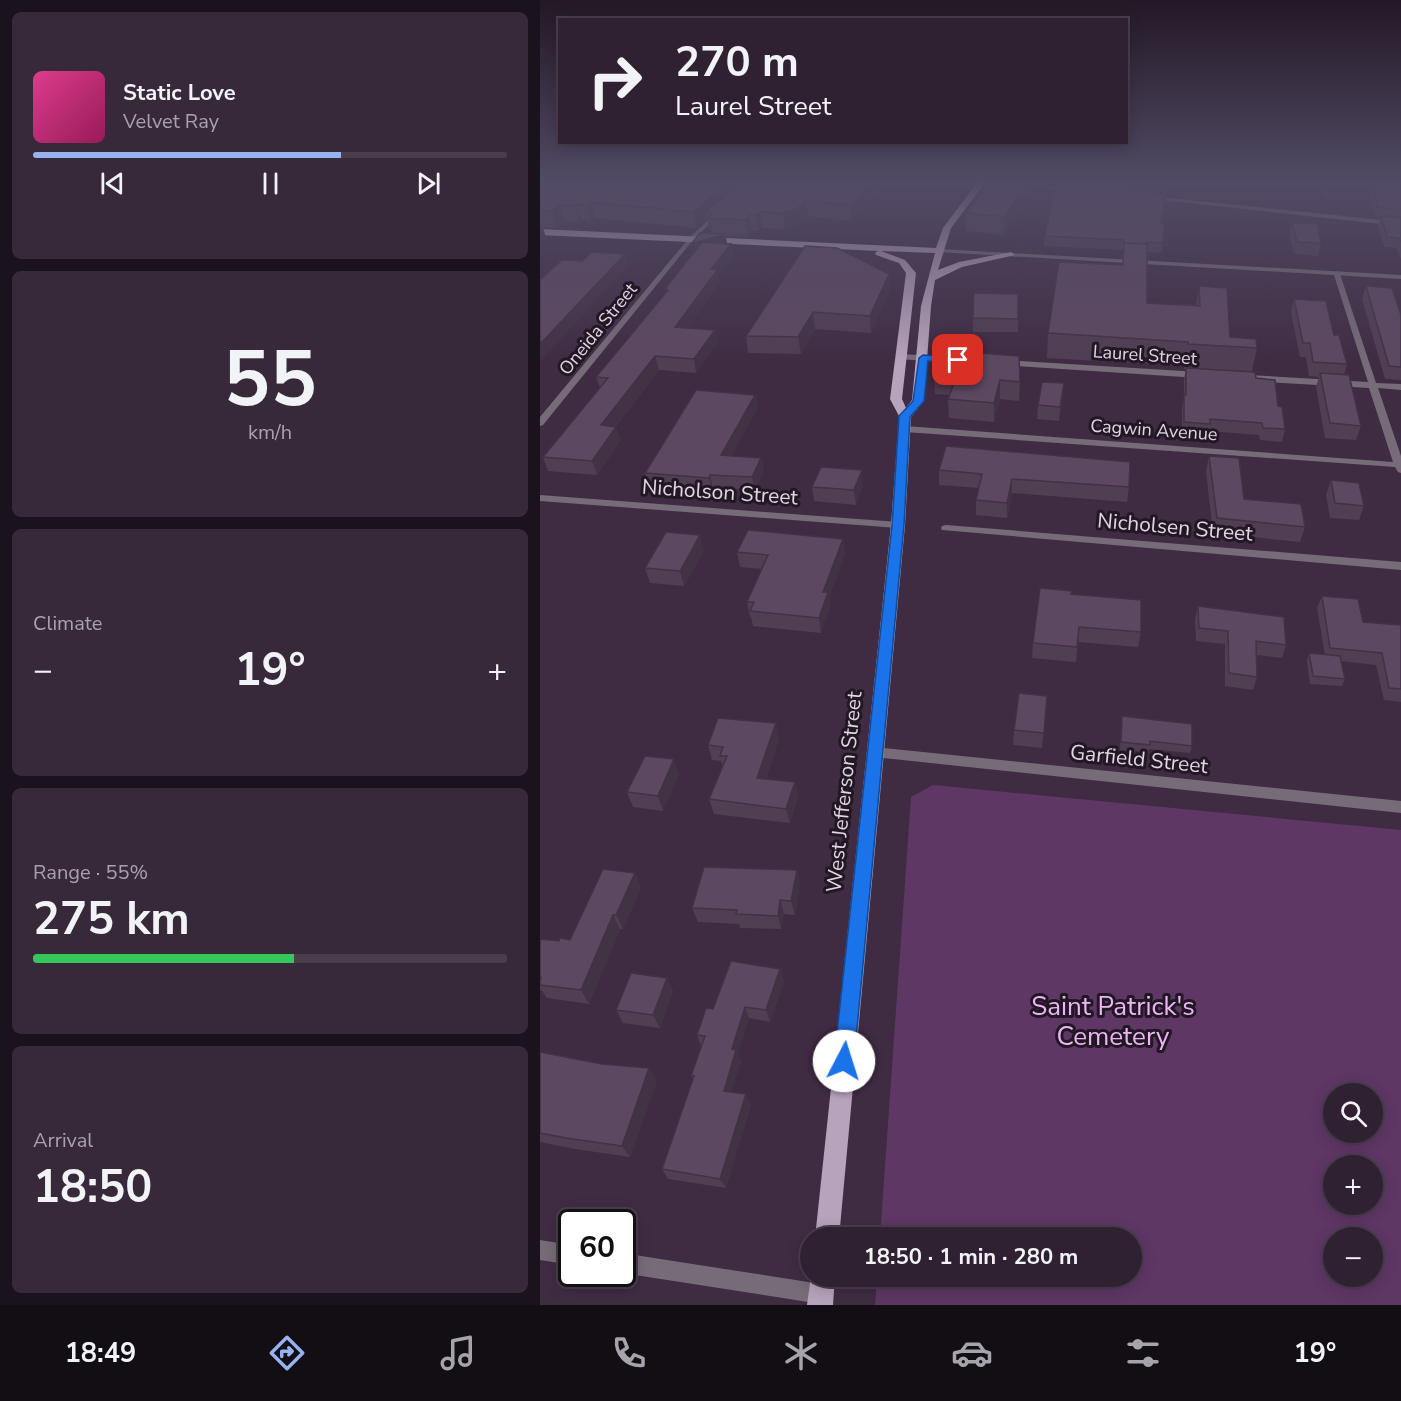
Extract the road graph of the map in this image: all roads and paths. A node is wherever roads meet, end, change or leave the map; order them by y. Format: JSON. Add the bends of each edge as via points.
{"nodes":[{"id":1,"x":689,"y":241,"type":"edge"},
{"id":2,"x":727,"y":241,"type":"edge"},
{"id":3,"x":921,"y":241,"type":"edge"},
{"id":4,"x":943,"y":241,"type":"edge"},
{"id":5,"x":861,"y":248,"type":"junction"},
{"id":6,"x":940,"y":251,"type":"junction"},
{"id":7,"x":1011,"y":255,"type":"junction"},
{"id":8,"x":1336,"y":274,"type":"junction"},
{"id":9,"x":1401,"y":277,"type":"edge"},
{"id":10,"x":931,"y":279,"type":"junction"},
{"id":11,"x":901,"y":357,"type":"junction"},
{"id":12,"x":923,"y":358,"type":"junction"},
{"id":13,"x":971,"y":361,"type":"edge"},
{"id":14,"x":994,"y":362,"type":"edge"},
{"id":15,"x":1208,"y":375,"type":"edge"},
{"id":16,"x":1243,"y":378,"type":"edge"},
{"id":17,"x":1373,"y":386,"type":"junction"},
{"id":18,"x":1401,"y":387,"type":"edge"},
{"id":19,"x":905,"y":422,"type":"junction"},
{"id":20,"x":540,"y":423,"type":"edge"},
{"id":21,"x":1400,"y":467,"type":"edge"},
{"id":22,"x":540,"y":498,"type":"edge"},
{"id":23,"x":898,"y":525,"type":"junction"},
{"id":24,"x":946,"y":528,"type":"dead end"},
{"id":25,"x":1401,"y":566,"type":"edge"},
{"id":26,"x":873,"y":752,"type":"junction"},
{"id":27,"x":1401,"y":807,"type":"edge"},
{"id":28,"x":828,"y":1227,"type":"edge"},
{"id":29,"x":540,"y":1250,"type":"edge"},
{"id":30,"x":558,"y":1253,"type":"edge"},
{"id":31,"x":636,"y":1265,"type":"edge"},
{"id":32,"x":822,"y":1292,"type":"edge"}],
"edges":[{"from":1,"to":20,"type":"street","name":"Oneida Street"},
{"from":2,"to":5,"type":"main road"},
{"from":3,"to":5,"type":"main road"},
{"from":4,"to":6,"type":"main road","name":"West Jefferson Street"},
{"from":5,"to":6,"type":"main road"},
{"from":5,"to":11,"type":"main road","via":[[909,266]]},
{"from":6,"to":7,"type":"street"},
{"from":6,"to":10,"type":"main road","name":"West Jefferson Street"},
{"from":7,"to":8,"type":"street"},
{"from":7,"to":10,"type":"main road","via":[[958,263]]},
{"from":8,"to":9,"type":"street"},
{"from":8,"to":17,"type":"street"},
{"from":10,"to":12,"type":"main road","name":"West Jefferson Street"},
{"from":11,"to":12,"type":"street"},
{"from":11,"to":19,"type":"main road","via":[[896,399]]},
{"from":12,"to":13,"type":"street"},
{"from":12,"to":19,"type":"main road","name":"West Jefferson Street","via":[[918,401]]},
{"from":14,"to":15,"type":"street","name":"Laurel Street"},
{"from":16,"to":17,"type":"street"},
{"from":17,"to":18,"type":"street"},
{"from":17,"to":21,"type":"street"},
{"from":19,"to":21,"type":"street","name":"Cagwin Avenue"},
{"from":19,"to":23,"type":"main road","name":"West Jefferson Street"},
{"from":22,"to":23,"type":"street","name":"Nicholson Street"},
{"from":23,"to":26,"type":"main road","name":"West Jefferson Street"},
{"from":24,"to":25,"type":"street","name":"Nicholsen Street"},
{"from":26,"to":27,"type":"street","name":"Garfield Street"},
{"from":26,"to":28,"type":"main road","name":"West Jefferson Street"},
{"from":29,"to":30,"type":"street"},
{"from":31,"to":32,"type":"street"}]}
